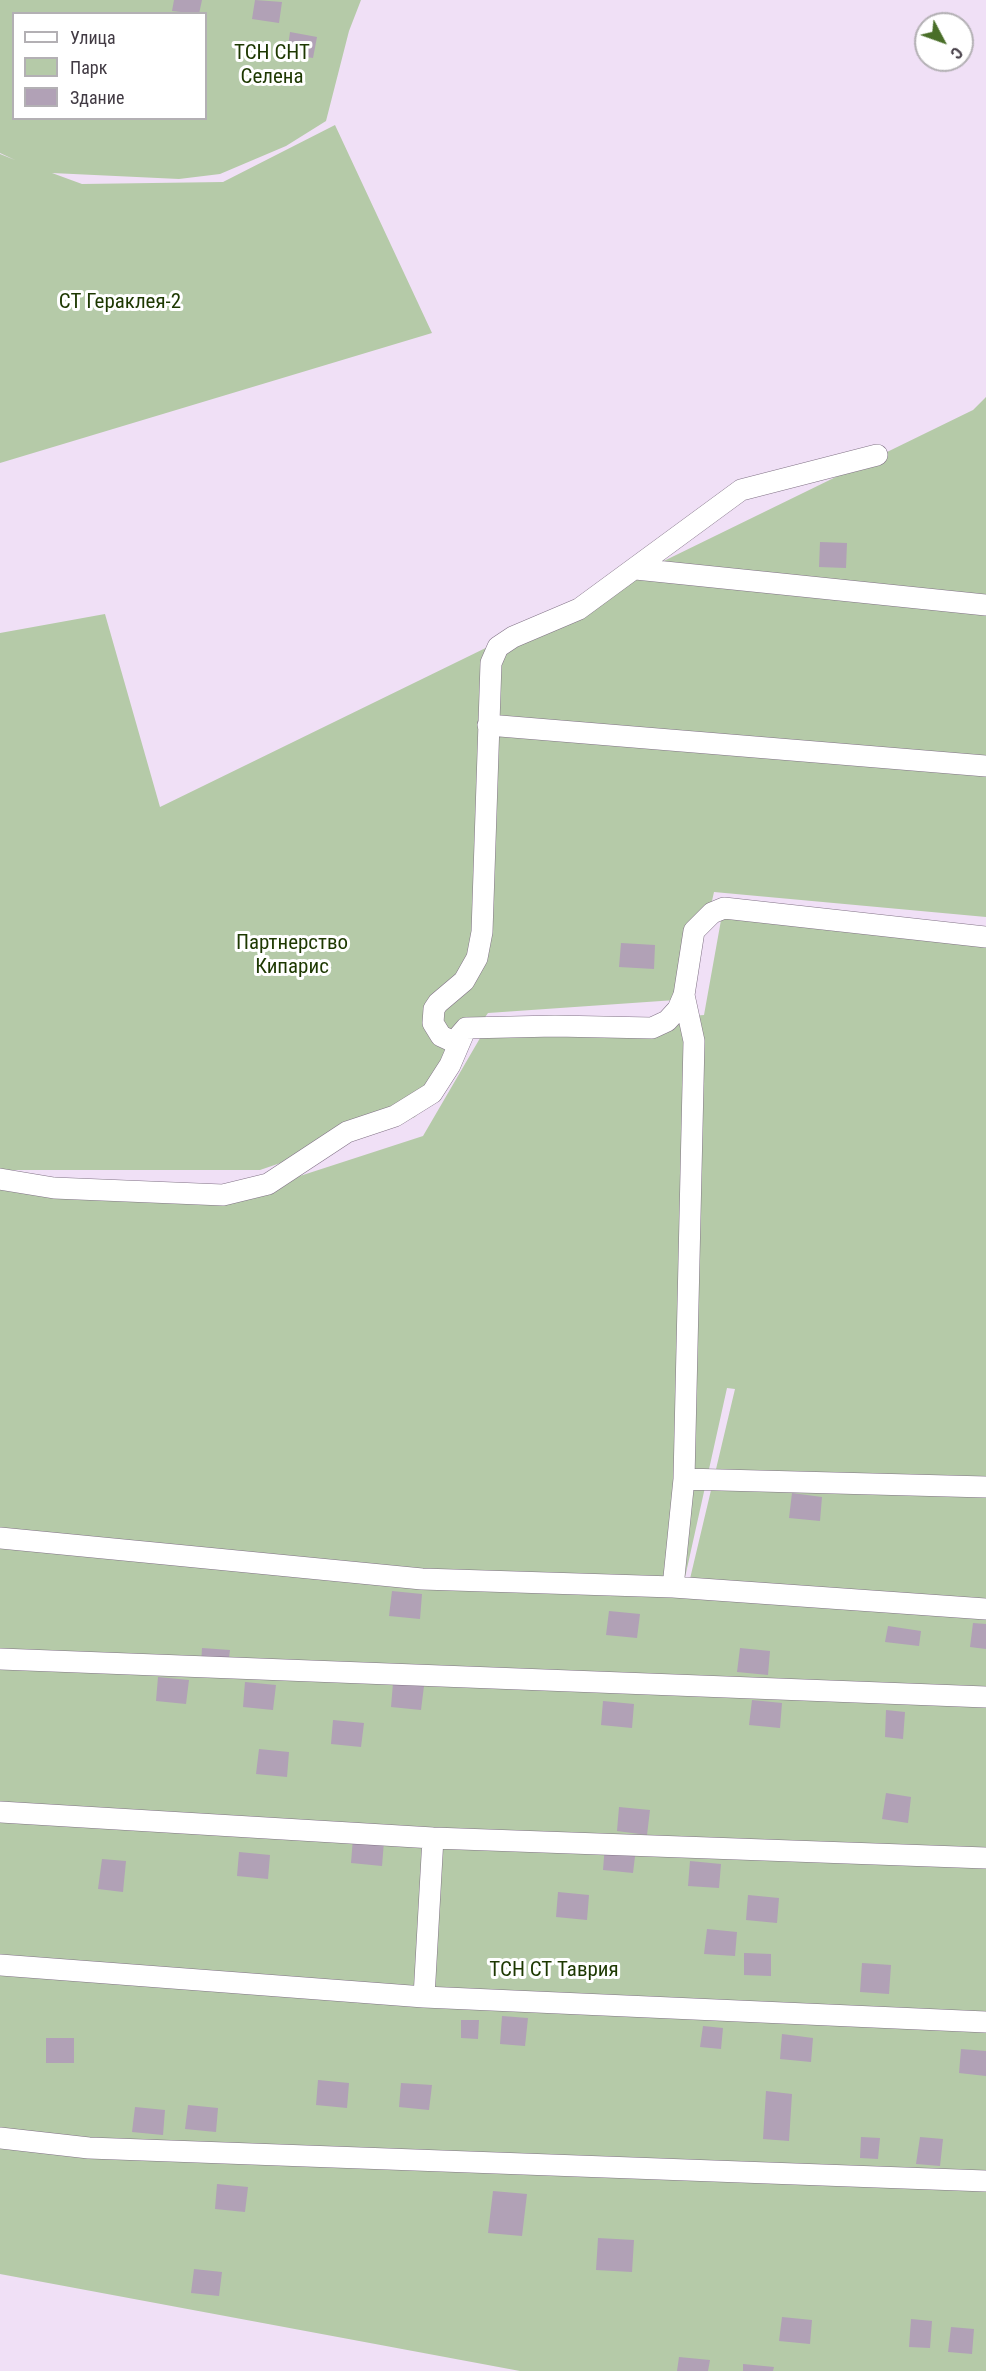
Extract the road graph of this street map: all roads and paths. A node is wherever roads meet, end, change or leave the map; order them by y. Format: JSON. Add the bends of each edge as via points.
{"nodes":[{"id":1,"x":877,"y":455,"type":"dead end"},
{"id":2,"x":636,"y":569,"type":"junction"},
{"id":3,"x":986,"y":605,"type":"edge"},
{"id":4,"x":488,"y":725,"type":"junction"},
{"id":5,"x":986,"y":766,"type":"edge"},
{"id":6,"x":986,"y":937,"type":"edge"},
{"id":7,"x":684,"y":995,"type":"junction"},
{"id":8,"x":466,"y":1028,"type":"junction"},
{"id":9,"x":0,"y":1179,"type":"edge"},
{"id":10,"x":684,"y":1479,"type":"junction"},
{"id":11,"x":986,"y":1487,"type":"edge"},
{"id":12,"x":0,"y":1538,"type":"edge"},
{"id":13,"x":674,"y":1587,"type":"junction"},
{"id":14,"x":986,"y":1609,"type":"edge"},
{"id":15,"x":0,"y":1659,"type":"edge"},
{"id":16,"x":986,"y":1697,"type":"edge"},
{"id":17,"x":0,"y":1812,"type":"edge"},
{"id":18,"x":433,"y":1838,"type":"junction"},
{"id":19,"x":986,"y":1858,"type":"edge"},
{"id":20,"x":0,"y":1965,"type":"edge"},
{"id":21,"x":424,"y":1997,"type":"junction"},
{"id":22,"x":986,"y":2022,"type":"edge"},
{"id":23,"x":0,"y":2138,"type":"edge"},
{"id":24,"x":986,"y":2181,"type":"edge"}],
"edges":[{"from":1,"to":2,"type":"street","via":[[741,490]]},
{"from":2,"to":3,"type":"street"},
{"from":2,"to":4,"type":"street","via":[[579,609],[498,647],[491,663]]},
{"from":4,"to":5,"type":"street"},
{"from":4,"to":8,"type":"street","via":[[482,933],[477,958],[464,981],[438,1003],[433,1016],[436,1030],[447,1040],[454,1042]]},
{"from":6,"to":7,"type":"street","via":[[724,908],[707,916],[694,930]]},
{"from":7,"to":8,"type":"street","via":[[667,1021],[652,1028]]},
{"from":7,"to":10,"type":"street","via":[[694,1041]]},
{"from":8,"to":9,"type":"street","via":[[432,1093],[395,1116],[347,1132],[268,1184],[223,1195],[54,1188]]},
{"from":10,"to":11,"type":"street"},
{"from":10,"to":13,"type":"street"},
{"from":12,"to":13,"type":"street","via":[[422,1579]]},
{"from":13,"to":14,"type":"street"},
{"from":15,"to":16,"type":"street"},
{"from":17,"to":18,"type":"street"},
{"from":18,"to":19,"type":"street"},
{"from":18,"to":21,"type":"street"},
{"from":20,"to":21,"type":"street"},
{"from":21,"to":22,"type":"street"},
{"from":23,"to":24,"type":"street","via":[[90,2148]]}]}
